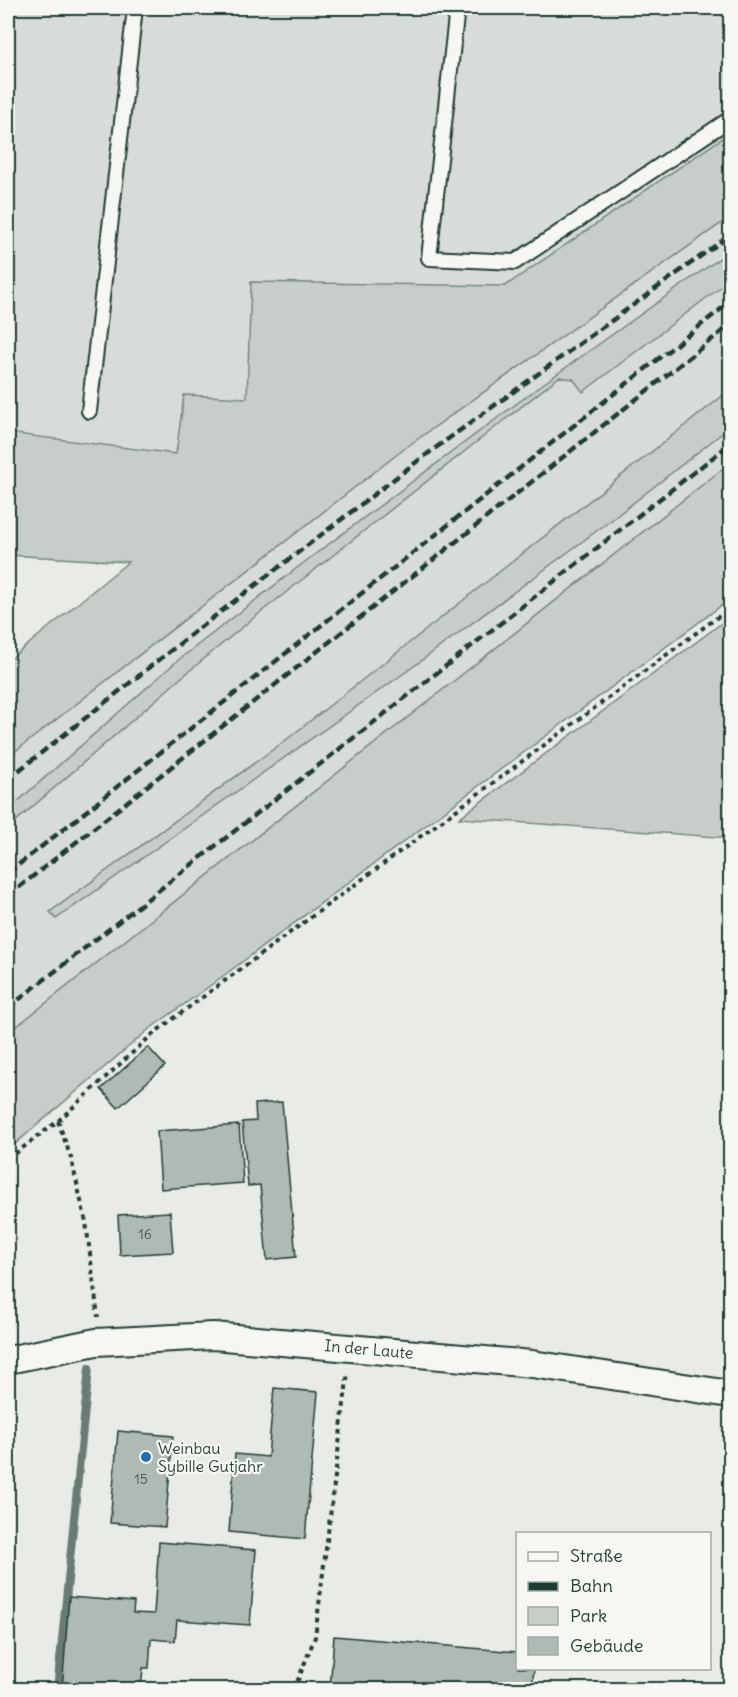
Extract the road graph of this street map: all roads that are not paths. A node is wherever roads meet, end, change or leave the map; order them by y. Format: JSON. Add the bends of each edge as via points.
{"nodes":[{"id":1,"x":135,"y":8,"type":"edge"},
{"id":2,"x":457,"y":8,"type":"edge"},
{"id":3,"x":730,"y":119,"type":"edge"},
{"id":4,"x":89,"y":411,"type":"dead end"},
{"id":5,"x":8,"y":1360,"type":"edge"},
{"id":6,"x":730,"y":1394,"type":"edge"}],
"edges":[{"from":1,"to":4,"type":"lane"},
{"from":2,"to":3,"type":"lane","via":[[429,258],[515,262]]},
{"from":5,"to":6,"type":"street","name":"In der Laute","via":[[96,1342],[213,1336],[532,1364]]}]}
